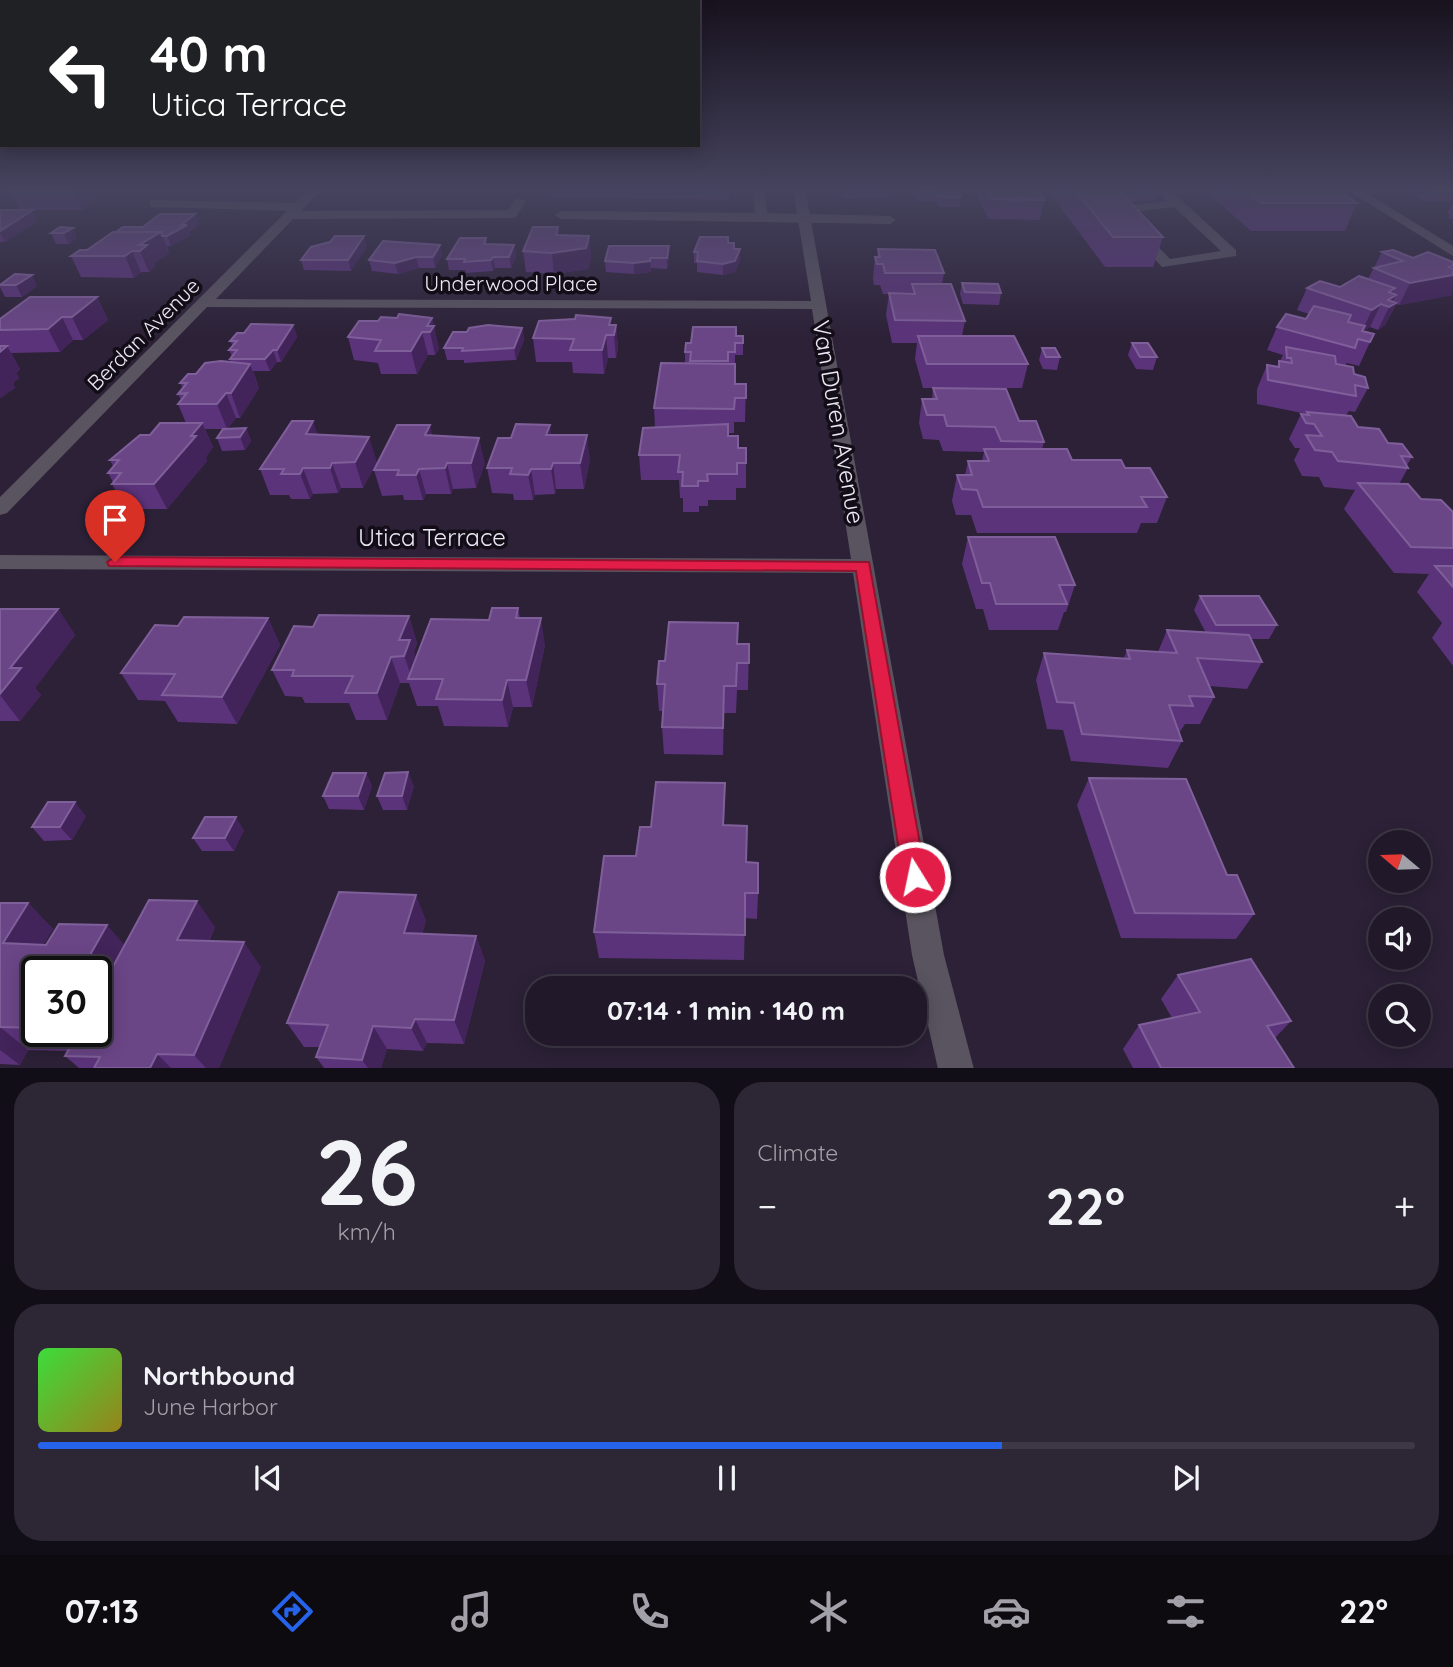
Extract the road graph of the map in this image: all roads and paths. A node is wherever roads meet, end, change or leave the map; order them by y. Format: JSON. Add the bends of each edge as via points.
{"nodes":[{"id":1,"x":267,"y":238,"type":"edge"},
{"id":2,"x":807,"y":238,"type":"edge"},
{"id":3,"x":1142,"y":238,"type":"edge"},
{"id":4,"x":1214,"y":238,"type":"edge"},
{"id":5,"x":1430,"y":238,"type":"edge"},
{"id":6,"x":1453,"y":252,"type":"edge"},
{"id":7,"x":203,"y":303,"type":"junction"},
{"id":8,"x":819,"y":305,"type":"junction"},
{"id":9,"x":0,"y":509,"type":"edge"},
{"id":10,"x":0,"y":562,"type":"edge"},
{"id":11,"x":863,"y":566,"type":"junction"},
{"id":12,"x":956,"y":1068,"type":"edge"}],
"edges":[{"from":1,"to":7,"type":"street","name":"Berdan Avenue"},
{"from":2,"to":8,"type":"street","name":"Van Duren Avenue"},
{"from":3,"to":4,"type":"street","via":[[1167,264],[1231,253]]},
{"from":5,"to":6,"type":"street"},
{"from":7,"to":8,"type":"street","name":"Underwood Place"},
{"from":7,"to":9,"type":"street","name":"Berdan Avenue"},
{"from":8,"to":11,"type":"street","name":"Van Duren Avenue"},
{"from":10,"to":11,"type":"street","name":"Utica Terrace"},
{"from":11,"to":12,"type":"street","name":"Van Duren Avenue","via":[[928,955]]}]}
